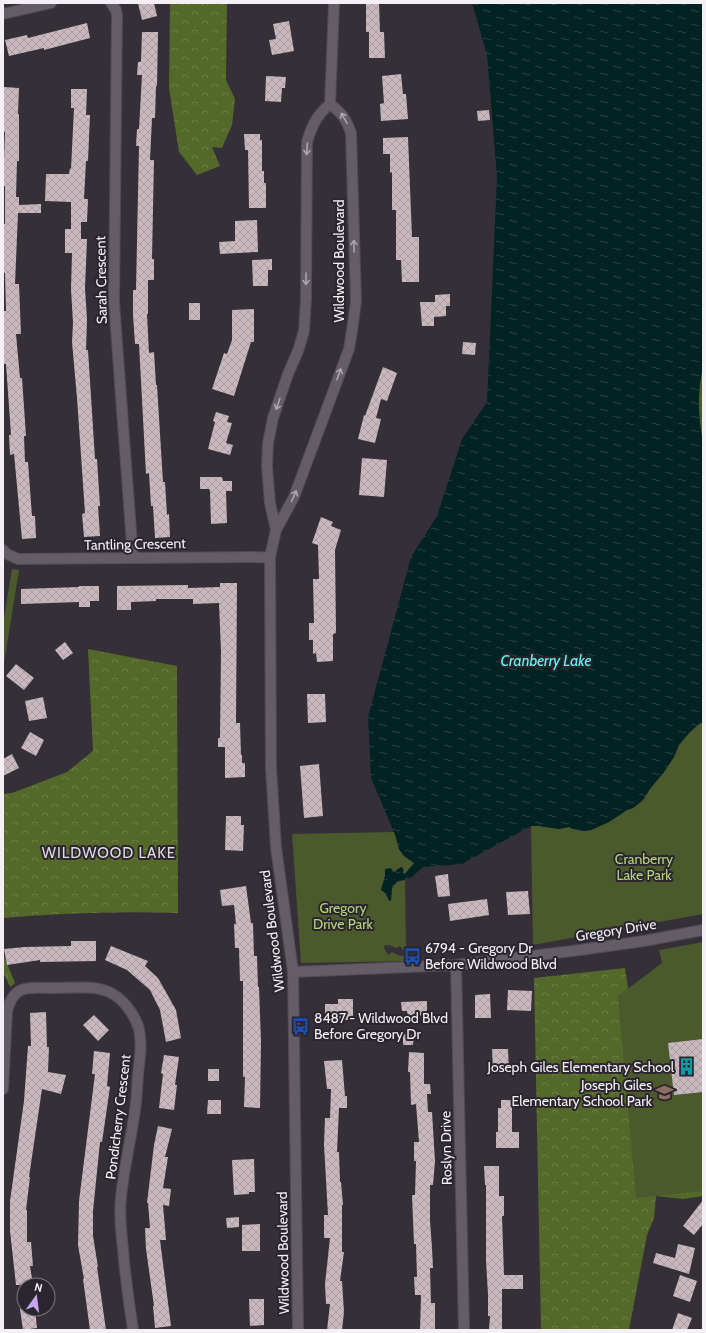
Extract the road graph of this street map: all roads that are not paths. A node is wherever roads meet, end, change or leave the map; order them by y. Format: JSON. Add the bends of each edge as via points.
{"nodes":[{"id":1,"x":51,"y":3,"type":"edge"},
{"id":2,"x":111,"y":3,"type":"edge"},
{"id":3,"x":334,"y":3,"type":"edge"},
{"id":4,"x":3,"y":14,"type":"edge"},
{"id":5,"x":330,"y":104,"type":"junction"},
{"id":6,"x":276,"y":530,"type":"junction"},
{"id":7,"x":3,"y":550,"type":"edge"},
{"id":8,"x":270,"y":556,"type":"junction"},
{"id":9,"x":133,"y":558,"type":"junction"},
{"id":10,"x":703,"y":930,"type":"edge"},
{"id":11,"x":456,"y":965,"type":"junction"},
{"id":12,"x":293,"y":972,"type":"junction"},
{"id":13,"x":3,"y":1089,"type":"edge"},
{"id":14,"x":133,"y":1330,"type":"edge"},
{"id":15,"x":298,"y":1330,"type":"edge"},
{"id":16,"x":464,"y":1330,"type":"edge"}],
"edges":[{"from":1,"to":4,"type":"street"},
{"from":2,"to":9,"type":"street","name":"Sarah Crescent","via":[[117,15],[114,302]]},
{"from":3,"to":5,"type":"street"},
{"from":5,"to":6,"type":"street","name":"Wildwood Boulevard","one_way":true,"via":[[321,112],[307,142],[304,331],[273,418],[268,443],[270,503]]},
{"from":6,"to":5,"type":"street","name":"Wildwood Boulevard","one_way":true,"via":[[294,497],[349,349],[356,301],[351,133],[341,112]]},
{"from":6,"to":8,"type":"street","name":"Wildwood Boulevard"},
{"from":7,"to":9,"type":"street","name":"Tantling Crescent","via":[[18,559]]},
{"from":8,"to":9,"type":"street","name":"Tantling Crescent"},
{"from":8,"to":12,"type":"street","name":"Wildwood Boulevard","via":[[272,776],[276,847]]},
{"from":10,"to":11,"type":"street","name":"Gregory Drive","via":[[644,941]]},
{"from":11,"to":12,"type":"street","name":"Gregory Drive"},
{"from":11,"to":16,"type":"street","name":"Roslyn Drive"},
{"from":12,"to":15,"type":"street","name":"Wildwood Boulevard"},
{"from":13,"to":14,"type":"street","name":"Pondicherry Crescent","via":[[7,1010],[10,1000],[17,992],[33,988],[100,989],[121,1000],[134,1017],[141,1044],[120,1219]]}]}
